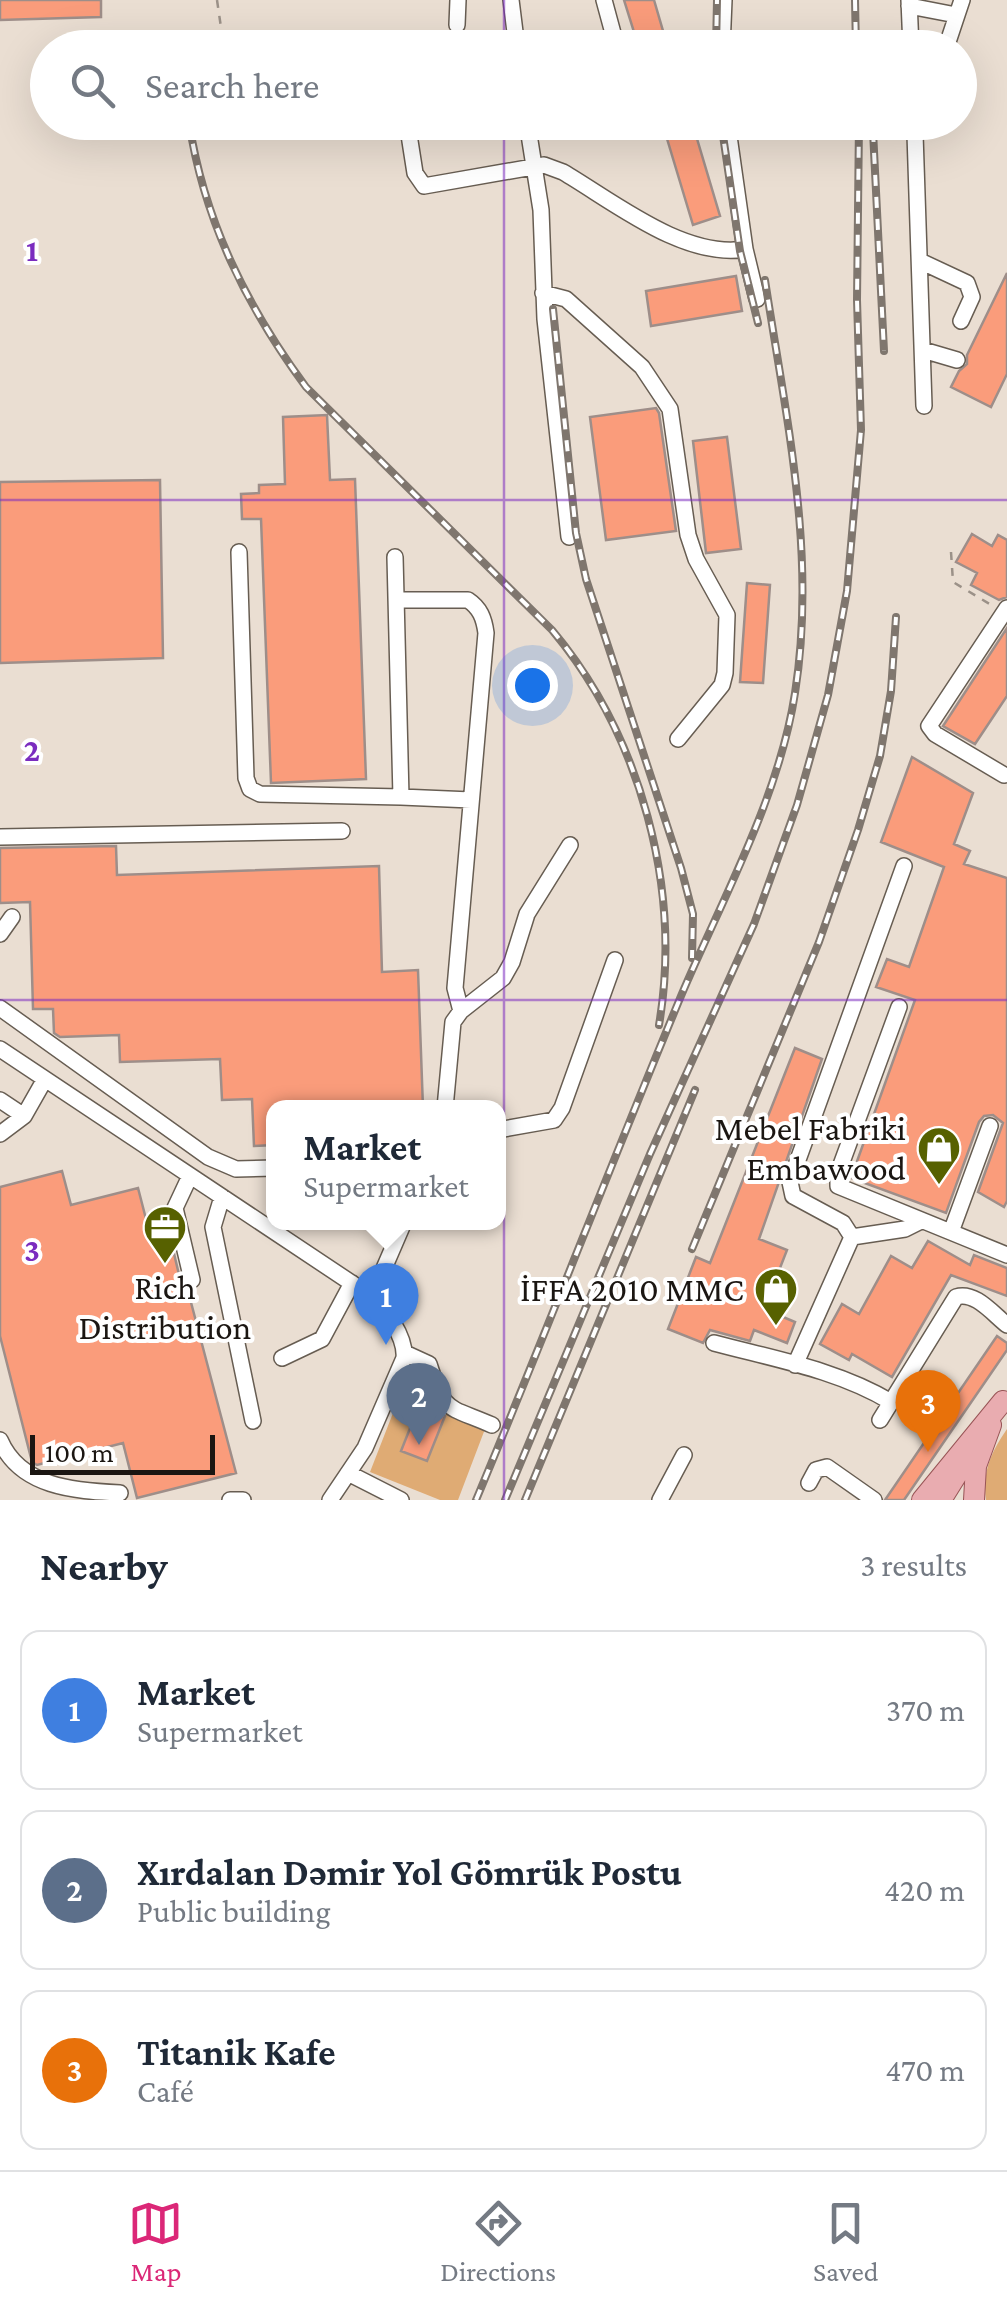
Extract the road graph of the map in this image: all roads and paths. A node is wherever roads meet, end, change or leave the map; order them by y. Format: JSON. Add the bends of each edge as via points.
{"nodes":[{"id":1,"x":218,"y":0,"type":"edge"},
{"id":2,"x":458,"y":0,"type":"edge"},
{"id":3,"x":511,"y":0,"type":"edge"},
{"id":4,"x":604,"y":0,"type":"edge"},
{"id":5,"x":724,"y":0,"type":"edge"},
{"id":6,"x":909,"y":3,"type":"edge"},
{"id":7,"x":959,"y":8,"type":"edge"},
{"id":8,"x":457,"y":25,"type":"dead end"},
{"id":9,"x":222,"y":30,"type":"edge"},
{"id":10,"x":515,"y":30,"type":"edge"},
{"id":11,"x":612,"y":30,"type":"edge"},
{"id":12,"x":723,"y":30,"type":"edge"},
{"id":13,"x":910,"y":30,"type":"edge"},
{"id":14,"x":411,"y":140,"type":"edge"},
{"id":15,"x":529,"y":140,"type":"edge"},
{"id":16,"x":731,"y":140,"type":"edge"},
{"id":17,"x":917,"y":140,"type":"edge"},
{"id":18,"x":534,"y":165,"type":"junction"},
{"id":19,"x":746,"y":249,"type":"junction"},
{"id":20,"x":920,"y":261,"type":"junction"},
{"id":21,"x":543,"y":293,"type":"junction"},
{"id":22,"x":757,"y":300,"type":"dead end"},
{"id":23,"x":962,"y":320,"type":"dead end"},
{"id":24,"x":923,"y":350,"type":"junction"},
{"id":25,"x":957,"y":360,"type":"dead end"},
{"id":26,"x":924,"y":406,"type":"dead end"},
{"id":27,"x":568,"y":537,"type":"dead end"},
{"id":28,"x":239,"y":552,"type":"dead end"},
{"id":29,"x":952,"y":552,"type":"dead end"},
{"id":30,"x":395,"y":556,"type":"dead end"},
{"id":31,"x":396,"y":600,"type":"junction"},
{"id":32,"x":1005,"y":610,"type":"edge"},
{"id":33,"x":678,"y":739,"type":"dead end"},
{"id":34,"x":1002,"y":778,"type":"edge"},
{"id":35,"x":401,"y":797,"type":"junction"},
{"id":36,"x":471,"y":800,"type":"junction"},
{"id":37,"x":342,"y":831,"type":"dead end"},
{"id":38,"x":0,"y":836,"type":"edge"},
{"id":39,"x":570,"y":846,"type":"dead end"},
{"id":40,"x":904,"y":866,"type":"dead end"},
{"id":41,"x":12,"y":917,"type":"dead end"},
{"id":42,"x":0,"y":934,"type":"edge"},
{"id":43,"x":615,"y":960,"type":"dead end"},
{"id":44,"x":900,"y":1006,"type":"dead end"},
{"id":45,"x":0,"y":1008,"type":"edge"},
{"id":46,"x":460,"y":1011,"type":"junction"},
{"id":47,"x":0,"y":1049,"type":"edge"},
{"id":48,"x":45,"y":1079,"type":"junction"},
{"id":49,"x":0,"y":1100,"type":"edge"},
{"id":50,"x":446,"y":1100,"type":"edge"},
{"id":51,"x":24,"y":1116,"type":"junction"},
{"id":52,"x":990,"y":1126,"type":"dead end"},
{"id":53,"x":506,"y":1129,"type":"edge"},
{"id":54,"x":0,"y":1134,"type":"edge"},
{"id":55,"x":266,"y":1168,"type":"edge"},
{"id":56,"x":190,"y":1176,"type":"junction"},
{"id":57,"x":222,"y":1197,"type":"junction"},
{"id":58,"x":921,"y":1221,"type":"junction"},
{"id":59,"x":266,"y":1226,"type":"edge"},
{"id":60,"x":271,"y":1230,"type":"edge"},
{"id":61,"x":401,"y":1230,"type":"edge"},
{"id":62,"x":950,"y":1232,"type":"junction"},
{"id":63,"x":852,"y":1237,"type":"junction"},
{"id":64,"x":1007,"y":1255,"type":"edge"},
{"id":65,"x":192,"y":1280,"type":"dead end"},
{"id":66,"x":352,"y":1284,"type":"junction"},
{"id":67,"x":368,"y":1294,"type":"junction"},
{"id":68,"x":1007,"y":1325,"type":"edge"},
{"id":69,"x":714,"y":1343,"type":"dead end"},
{"id":70,"x":405,"y":1353,"type":"junction"},
{"id":71,"x":282,"y":1358,"type":"dead end"},
{"id":72,"x":795,"y":1365,"type":"junction"},
{"id":73,"x":1005,"y":1398,"type":"edge"},
{"id":74,"x":891,"y":1402,"type":"junction"},
{"id":75,"x":880,"y":1420,"type":"dead end"},
{"id":76,"x":252,"y":1421,"type":"dead end"},
{"id":77,"x":492,"y":1425,"type":"dead end"},
{"id":78,"x":998,"y":1431,"type":"edge"},
{"id":79,"x":0,"y":1440,"type":"edge"},
{"id":80,"x":684,"y":1455,"type":"dead end"},
{"id":81,"x":348,"y":1473,"type":"junction"},
{"id":82,"x":809,"y":1483,"type":"dead end"},
{"id":83,"x":120,"y":1493,"type":"dead end"},
{"id":84,"x":944,"y":1495,"type":"edge"},
{"id":85,"x":230,"y":1500,"type":"edge"},
{"id":86,"x":244,"y":1500,"type":"edge"},
{"id":87,"x":330,"y":1500,"type":"edge"},
{"id":88,"x":401,"y":1500,"type":"edge"},
{"id":89,"x":660,"y":1500,"type":"edge"},
{"id":90,"x":874,"y":1500,"type":"edge"},
{"id":91,"x":924,"y":1500,"type":"edge"},
{"id":92,"x":971,"y":1500,"type":"edge"}],
"edges":[{"from":1,"to":9,"type":"path"},
{"from":2,"to":8,"type":"street"},
{"from":3,"to":10,"type":"street"},
{"from":4,"to":11,"type":"street"},
{"from":5,"to":12,"type":"street"},
{"from":6,"to":7,"type":"street"},
{"from":6,"to":13,"type":"street"},
{"from":14,"to":18,"type":"street","via":[[424,186]]},
{"from":15,"to":18,"type":"street"},
{"from":16,"to":19,"type":"street"},
{"from":17,"to":20,"type":"street"},
{"from":18,"to":19,"type":"street","via":[[562,172],[698,247]]},
{"from":18,"to":21,"type":"street"},
{"from":19,"to":22,"type":"street"},
{"from":20,"to":23,"type":"street","via":[[967,282],[972,296]]},
{"from":20,"to":24,"type":"street"},
{"from":21,"to":27,"type":"street"},
{"from":21,"to":33,"type":"street","via":[[566,299],[642,367],[670,409],[688,535],[727,615],[722,685]]},
{"from":24,"to":25,"type":"street"},
{"from":24,"to":26,"type":"street"},
{"from":28,"to":35,"type":"street","via":[[250,789]]},
{"from":29,"to":32,"type":"path","via":[[954,582]]},
{"from":30,"to":31,"type":"street"},
{"from":31,"to":35,"type":"street"},
{"from":31,"to":36,"type":"street","via":[[468,600],[484,620]]},
{"from":32,"to":34,"type":"street","via":[[930,726]]},
{"from":35,"to":36,"type":"street"},
{"from":36,"to":46,"type":"street","via":[[455,988]]},
{"from":37,"to":38,"type":"street"},
{"from":39,"to":46,"type":"street","via":[[527,914],[502,978]]},
{"from":40,"to":63,"type":"street","via":[[790,1182],[793,1196],[843,1223]]},
{"from":41,"to":42,"type":"street"},
{"from":43,"to":53,"type":"street","via":[[562,1108],[554,1120]]},
{"from":44,"to":58,"type":"street","via":[[836,1180],[843,1191]]},
{"from":45,"to":55,"type":"street","via":[[208,1158],[236,1169]]},
{"from":46,"to":50,"type":"street","via":[[453,1022]]},
{"from":47,"to":48,"type":"street"},
{"from":48,"to":51,"type":"street"},
{"from":48,"to":56,"type":"street"},
{"from":49,"to":51,"type":"street"},
{"from":51,"to":54,"type":"street"},
{"from":52,"to":62,"type":"street"},
{"from":56,"to":57,"type":"street"},
{"from":56,"to":65,"type":"street","via":[[175,1208]]},
{"from":57,"to":59,"type":"street"},
{"from":57,"to":76,"type":"street","via":[[213,1226]]},
{"from":58,"to":62,"type":"street"},
{"from":58,"to":63,"type":"street"},
{"from":60,"to":66,"type":"street"},
{"from":61,"to":67,"type":"street"},
{"from":62,"to":64,"type":"street"},
{"from":63,"to":72,"type":"street"},
{"from":66,"to":67,"type":"street"},
{"from":66,"to":71,"type":"street","via":[[322,1339]]},
{"from":67,"to":70,"type":"street"},
{"from":68,"to":74,"type":"street","via":[[972,1297],[956,1297]]},
{"from":69,"to":72,"type":"street"},
{"from":70,"to":77,"type":"street","via":[[429,1364],[445,1404]]},
{"from":70,"to":81,"type":"street"},
{"from":72,"to":74,"type":"street"},
{"from":73,"to":78,"type":"main road"},
{"from":73,"to":84,"type":"main road"},
{"from":73,"to":91,"type":"main road"},
{"from":74,"to":75,"type":"street"},
{"from":78,"to":92,"type":"main road","via":[[976,1466]]},
{"from":79,"to":83,"type":"street","via":[[21,1470],[60,1487]]},
{"from":80,"to":89,"type":"street"},
{"from":81,"to":87,"type":"street"},
{"from":81,"to":88,"type":"street"},
{"from":82,"to":90,"type":"street","via":[[816,1470],[827,1467]]},
{"from":84,"to":91,"type":"main road"},
{"from":84,"to":92,"type":"main road","via":[[957,1492]]},
{"from":85,"to":86,"type":"street"}]}
